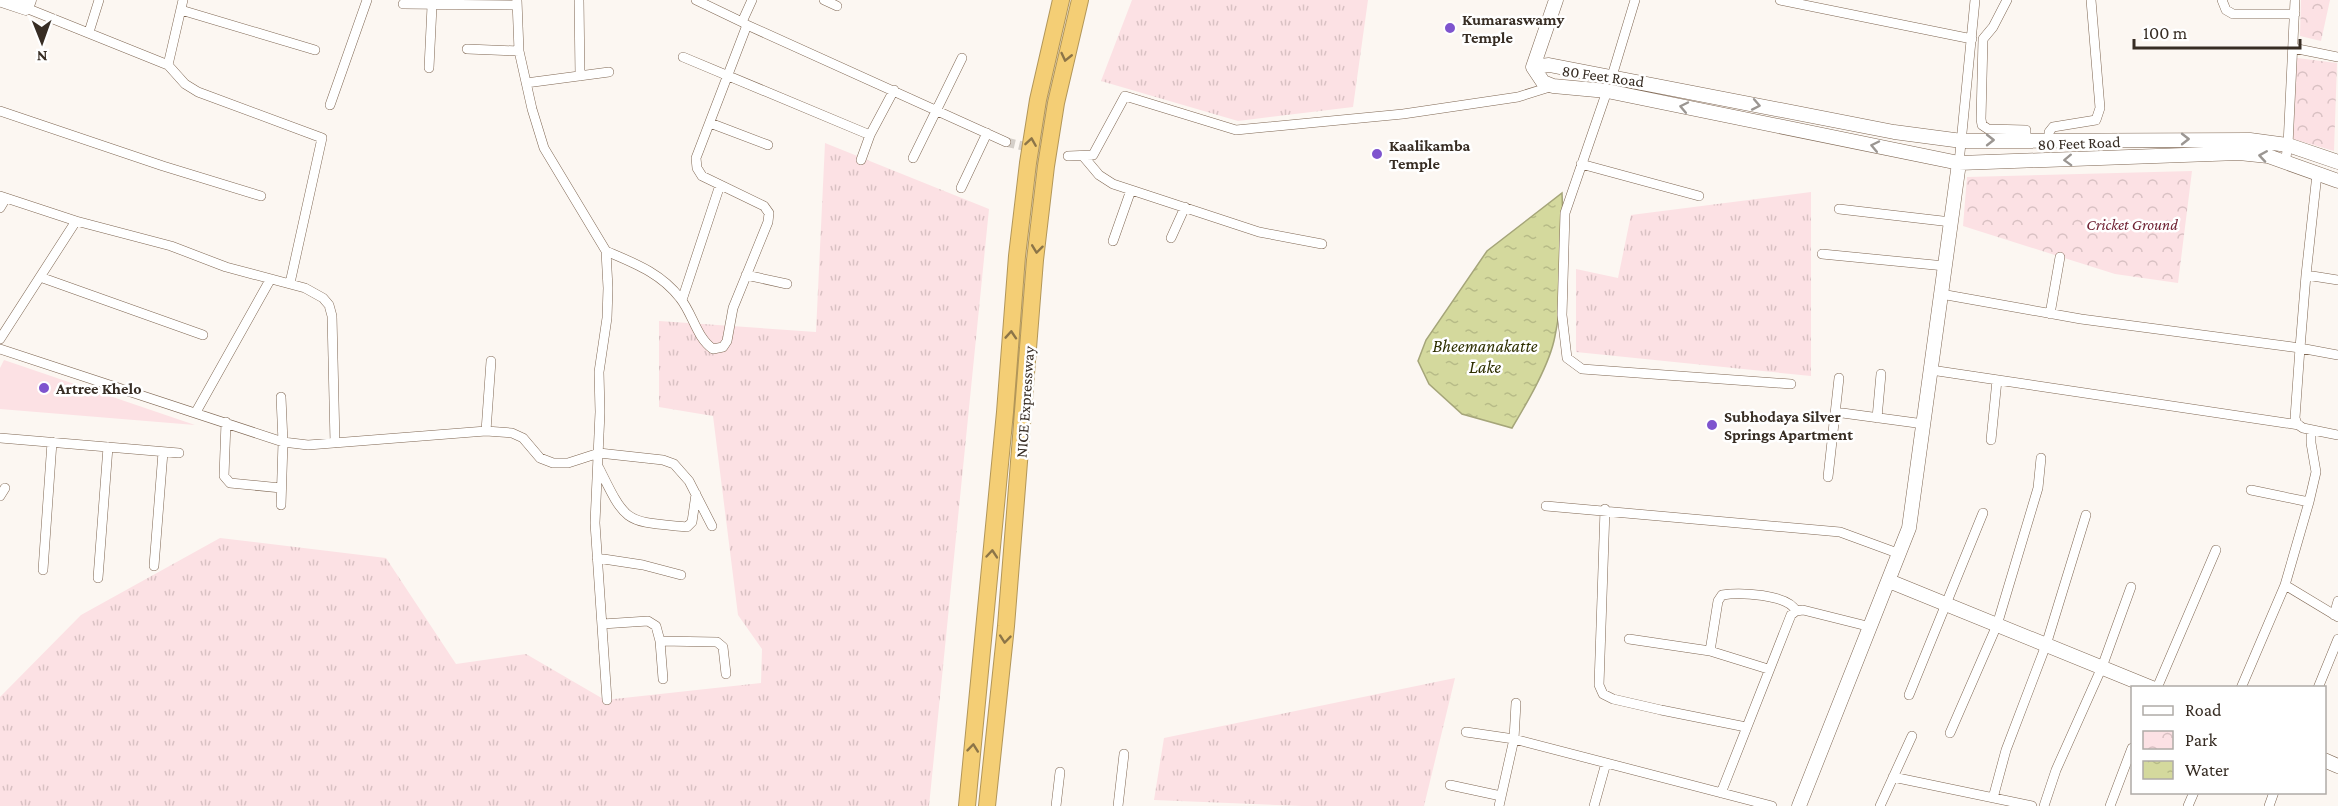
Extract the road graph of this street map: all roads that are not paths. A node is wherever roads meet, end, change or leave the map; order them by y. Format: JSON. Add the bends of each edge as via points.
{"nodes":[{"id":1,"x":2,"y":0,"type":"edge"},
{"id":2,"x":99,"y":0,"type":"edge"},
{"id":3,"x":367,"y":0,"type":"edge"},
{"id":4,"x":579,"y":0,"type":"edge"},
{"id":5,"x":696,"y":0,"type":"edge"},
{"id":6,"x":752,"y":0,"type":"edge"},
{"id":7,"x":824,"y":0,"type":"edge"},
{"id":8,"x":1061,"y":0,"type":"edge"},
{"id":9,"x":1080,"y":0,"type":"edge"},
{"id":10,"x":1556,"y":0,"type":"edge"},
{"id":11,"x":1635,"y":0,"type":"edge"},
{"id":12,"x":1780,"y":0,"type":"edge"},
{"id":13,"x":1975,"y":0,"type":"edge"},
{"id":14,"x":2007,"y":0,"type":"edge"},
{"id":15,"x":2091,"y":0,"type":"edge"},
{"id":16,"x":2222,"y":0,"type":"edge"},
{"id":17,"x":2295,"y":0,"type":"edge"},
{"id":18,"x":517,"y":3,"type":"edge"},
{"id":19,"x":27,"y":4,"type":"edge"},
{"id":20,"x":403,"y":4,"type":"dead end"},
{"id":21,"x":182,"y":5,"type":"edge"},
{"id":22,"x":432,"y":6,"type":"junction"},
{"id":23,"x":837,"y":6,"type":"dead end"},
{"id":24,"x":2295,"y":14,"type":"junction"},
{"id":25,"x":745,"y":23,"type":"junction"},
{"id":26,"x":89,"y":32,"type":"junction"},
{"id":27,"x":1972,"y":39,"type":"junction"},
{"id":28,"x":2293,"y":48,"type":"junction"},
{"id":29,"x":467,"y":50,"type":"dead end"},
{"id":30,"x":315,"y":51,"type":"dead end"},
{"id":31,"x":519,"y":51,"type":"junction"},
{"id":32,"x":683,"y":57,"type":"dead end"},
{"id":33,"x":2338,"y":57,"type":"edge"},
{"id":34,"x":962,"y":58,"type":"dead end"},
{"id":35,"x":168,"y":65,"type":"junction"},
{"id":36,"x":1533,"y":67,"type":"junction"},
{"id":37,"x":429,"y":68,"type":"dead end"},
{"id":38,"x":609,"y":72,"type":"dead end"},
{"id":39,"x":580,"y":76,"type":"junction"},
{"id":40,"x":728,"y":76,"type":"junction"},
{"id":41,"x":1612,"y":76,"type":"junction"},
{"id":42,"x":526,"y":83,"type":"junction"},
{"id":43,"x":1553,"y":86,"type":"junction"},
{"id":44,"x":894,"y":90,"type":"junction"},
{"id":45,"x":1607,"y":91,"type":"junction"},
{"id":46,"x":330,"y":105,"type":"dead end"},
{"id":47,"x":937,"y":110,"type":"junction"},
{"id":48,"x":0,"y":111,"type":"edge"},
{"id":49,"x":710,"y":123,"type":"junction"},
{"id":50,"x":987,"y":133,"type":"junction"},
{"id":51,"x":870,"y":135,"type":"junction"},
{"id":52,"x":2026,"y":140,"type":"junction"},
{"id":53,"x":2050,"y":140,"type":"junction"},
{"id":54,"x":1962,"y":141,"type":"junction"},
{"id":55,"x":1006,"y":142,"type":"tunnel mouth"},
{"id":56,"x":768,"y":145,"type":"dead end"},
{"id":57,"x":2288,"y":145,"type":"junction"},
{"id":58,"x":1068,"y":156,"type":"dead end"},
{"id":59,"x":1083,"y":156,"type":"junction"},
{"id":60,"x":913,"y":158,"type":"dead end"},
{"id":61,"x":861,"y":159,"type":"dead end"},
{"id":62,"x":2285,"y":162,"type":"junction"},
{"id":63,"x":2338,"y":162,"type":"edge"},
{"id":64,"x":1959,"y":163,"type":"junction"},
{"id":65,"x":1581,"y":164,"type":"junction"},
{"id":66,"x":2317,"y":174,"type":"junction"},
{"id":67,"x":2338,"y":181,"type":"edge"},
{"id":68,"x":720,"y":185,"type":"junction"},
{"id":69,"x":961,"y":188,"type":"dead end"},
{"id":70,"x":1131,"y":190,"type":"junction"},
{"id":71,"x":261,"y":196,"type":"dead end"},
{"id":72,"x":1699,"y":196,"type":"dead end"},
{"id":73,"x":3,"y":197,"type":"edge"},
{"id":74,"x":1185,"y":207,"type":"junction"},
{"id":75,"x":0,"y":208,"type":"edge"},
{"id":76,"x":1839,"y":209,"type":"dead end"},
{"id":77,"x":76,"y":221,"type":"junction"},
{"id":78,"x":1951,"y":222,"type":"junction"},
{"id":79,"x":1171,"y":238,"type":"dead end"},
{"id":80,"x":1113,"y":241,"type":"dead end"},
{"id":81,"x":1322,"y":244,"type":"dead end"},
{"id":82,"x":606,"y":251,"type":"junction"},
{"id":83,"x":1822,"y":254,"type":"dead end"},
{"id":84,"x":2060,"y":257,"type":"dead end"},
{"id":85,"x":1945,"y":266,"type":"junction"},
{"id":86,"x":746,"y":275,"type":"junction"},
{"id":87,"x":2306,"y":275,"type":"junction"},
{"id":88,"x":40,"y":277,"type":"junction"},
{"id":89,"x":270,"y":280,"type":"junction"},
{"id":90,"x":2338,"y":280,"type":"edge"},
{"id":91,"x":290,"y":283,"type":"junction"},
{"id":92,"x":787,"y":284,"type":"dead end"},
{"id":93,"x":1941,"y":294,"type":"junction"},
{"id":94,"x":682,"y":300,"type":"junction"},
{"id":95,"x":2050,"y":314,"type":"junction"},
{"id":96,"x":203,"y":334,"type":"dead end"},
{"id":97,"x":0,"y":339,"type":"edge"},
{"id":98,"x":2300,"y":348,"type":"junction"},
{"id":99,"x":0,"y":349,"type":"edge"},
{"id":100,"x":2338,"y":355,"type":"edge"},
{"id":101,"x":491,"y":361,"type":"dead end"},
{"id":102,"x":1931,"y":370,"type":"junction"},
{"id":103,"x":1881,"y":374,"type":"dead end"},
{"id":104,"x":1839,"y":378,"type":"dead end"},
{"id":105,"x":1997,"y":380,"type":"junction"},
{"id":106,"x":1791,"y":384,"type":"dead end"},
{"id":107,"x":281,"y":397,"type":"dead end"},
{"id":108,"x":196,"y":412,"type":"junction"},
{"id":109,"x":1835,"y":412,"type":"junction"},
{"id":110,"x":1877,"y":418,"type":"junction"},
{"id":111,"x":226,"y":422,"type":"junction"},
{"id":112,"x":1924,"y":424,"type":"junction"},
{"id":113,"x":2299,"y":425,"type":"junction"},
{"id":114,"x":2311,"y":430,"type":"junction"},
{"id":115,"x":486,"y":431,"type":"junction"},
{"id":116,"x":2338,"y":435,"type":"edge"},
{"id":117,"x":0,"y":438,"type":"edge"},
{"id":118,"x":1991,"y":440,"type":"dead end"},
{"id":119,"x":52,"y":442,"type":"junction"},
{"id":120,"x":283,"y":442,"type":"junction"},
{"id":121,"x":335,"y":442,"type":"junction"},
{"id":122,"x":108,"y":447,"type":"junction"},
{"id":123,"x":163,"y":452,"type":"junction"},
{"id":124,"x":179,"y":453,"type":"dead end"},
{"id":125,"x":599,"y":453,"type":"junction"},
{"id":126,"x":2041,"y":458,"type":"dead end"},
{"id":127,"x":598,"y":465,"type":"junction"},
{"id":128,"x":1828,"y":477,"type":"dead end"},
{"id":129,"x":281,"y":488,"type":"junction"},
{"id":130,"x":2251,"y":490,"type":"dead end"},
{"id":131,"x":696,"y":494,"type":"junction"},
{"id":132,"x":2309,"y":502,"type":"junction"},
{"id":133,"x":281,"y":505,"type":"dead end"},
{"id":134,"x":1546,"y":506,"type":"dead end"},
{"id":135,"x":1605,"y":509,"type":"junction"},
{"id":136,"x":1983,"y":513,"type":"dead end"},
{"id":137,"x":2086,"y":515,"type":"dead end"},
{"id":138,"x":712,"y":526,"type":"dead end"},
{"id":139,"x":2216,"y":550,"type":"dead end"},
{"id":140,"x":1900,"y":554,"type":"junction"},
{"id":141,"x":597,"y":558,"type":"junction"},
{"id":142,"x":154,"y":566,"type":"dead end"},
{"id":143,"x":44,"y":570,"type":"dead end"},
{"id":144,"x":681,"y":575,"type":"dead end"},
{"id":145,"x":98,"y":578,"type":"dead end"},
{"id":146,"x":1889,"y":581,"type":"junction"},
{"id":147,"x":2285,"y":585,"type":"junction"},
{"id":148,"x":2131,"y":587,"type":"dead end"},
{"id":149,"x":2338,"y":602,"type":"edge"},
{"id":150,"x":1947,"y":604,"type":"junction"},
{"id":151,"x":1796,"y":611,"type":"junction"},
{"id":152,"x":2336,"y":616,"type":"edge"},
{"id":153,"x":602,"y":624,"type":"junction"},
{"id":154,"x":1997,"y":625,"type":"junction"},
{"id":155,"x":1871,"y":627,"type":"junction"},
{"id":156,"x":1629,"y":639,"type":"dead end"},
{"id":157,"x":2338,"y":639,"type":"edge"},
{"id":158,"x":660,"y":641,"type":"junction"},
{"id":159,"x":2046,"y":645,"type":"junction"},
{"id":160,"x":1710,"y":651,"type":"junction"},
{"id":161,"x":2102,"y":668,"type":"junction"},
{"id":162,"x":1768,"y":669,"type":"junction"},
{"id":163,"x":726,"y":674,"type":"dead end"},
{"id":164,"x":663,"y":679,"type":"dead end"},
{"id":165,"x":2149,"y":686,"type":"edge"},
{"id":166,"x":2157,"y":686,"type":"edge"},
{"id":167,"x":2241,"y":686,"type":"edge"},
{"id":168,"x":2318,"y":686,"type":"edge"},
{"id":169,"x":1909,"y":695,"type":"dead end"},
{"id":170,"x":607,"y":700,"type":"dead end"},
{"id":171,"x":1516,"y":703,"type":"dead end"},
{"id":172,"x":1746,"y":727,"type":"junction"},
{"id":173,"x":1466,"y":732,"type":"dead end"},
{"id":174,"x":1950,"y":733,"type":"dead end"},
{"id":175,"x":1912,"y":736,"type":"dead end"},
{"id":176,"x":1514,"y":739,"type":"junction"},
{"id":177,"x":2131,"y":753,"type":"edge"},
{"id":178,"x":1124,"y":754,"type":"dead end"},
{"id":179,"x":1605,"y":763,"type":"junction"},
{"id":180,"x":1060,"y":772,"type":"dead end"},
{"id":181,"x":1893,"y":777,"type":"junction"},
{"id":182,"x":1450,"y":785,"type":"dead end"},
{"id":183,"x":1721,"y":793,"type":"junction"},
{"id":184,"x":1992,"y":798,"type":"junction"},
{"id":185,"x":1500,"y":801,"type":"edge"},
{"id":186,"x":967,"y":806,"type":"edge"},
{"id":187,"x":987,"y":806,"type":"edge"},
{"id":188,"x":1056,"y":806,"type":"edge"},
{"id":189,"x":1118,"y":806,"type":"edge"},
{"id":190,"x":1594,"y":806,"type":"edge"},
{"id":191,"x":1772,"y":806,"type":"edge"},
{"id":192,"x":1799,"y":806,"type":"edge"},
{"id":193,"x":1880,"y":806,"type":"edge"},
{"id":194,"x":2032,"y":806,"type":"edge"},
{"id":195,"x":2044,"y":806,"type":"edge"},
{"id":196,"x":2110,"y":806,"type":"edge"}],
"edges":[{"from":1,"to":19,"type":"main road"},
{"from":2,"to":26,"type":"street"},
{"from":3,"to":46,"type":"street"},
{"from":4,"to":39,"type":"street"},
{"from":5,"to":25,"type":"street"},
{"from":6,"to":25,"type":"street"},
{"from":7,"to":23,"type":"street"},
{"from":186,"to":8,"type":"highway","name":"NICE Expressway","one_way":true,"via":[[1017,256],[1038,100]]},
{"from":9,"to":187,"type":"highway","name":"NICE Expressway","one_way":true,"via":[[1056,103],[1035,260],[1006,626]]},
{"from":10,"to":36,"type":"main road"},
{"from":11,"to":41,"type":"street"},
{"from":12,"to":27,"type":"street"},
{"from":13,"to":27,"type":"street"},
{"from":14,"to":52,"type":"street","via":[[1983,39],[1981,119],[1988,129],[2026,130]]},
{"from":15,"to":53,"type":"street","via":[[2100,108],[2091,123],[2053,127]]},
{"from":16,"to":24,"type":"street","via":[[2226,10],[2233,14]]},
{"from":17,"to":24,"type":"street"},
{"from":18,"to":22,"type":"street"},
{"from":18,"to":31,"type":"street"},
{"from":19,"to":26,"type":"street"},
{"from":20,"to":22,"type":"street"},
{"from":21,"to":30,"type":"street"},
{"from":21,"to":35,"type":"street"},
{"from":22,"to":37,"type":"street"},
{"from":24,"to":28,"type":"street"},
{"from":25,"to":40,"type":"street"},
{"from":25,"to":44,"type":"street"},
{"from":26,"to":35,"type":"street"},
{"from":27,"to":54,"type":"street"},
{"from":28,"to":33,"type":"street"},
{"from":28,"to":57,"type":"street"},
{"from":29,"to":31,"type":"street"},
{"from":31,"to":42,"type":"street"},
{"from":32,"to":40,"type":"street"},
{"from":34,"to":47,"type":"street"},
{"from":35,"to":91,"type":"street","via":[[198,92],[322,138]]},
{"from":36,"to":41,"type":"main road","name":"80 Feet Road","via":[[1549,65]]},
{"from":36,"to":43,"type":"main road","name":"80 Feet Road","via":[[1543,82]]},
{"from":38,"to":39,"type":"street"},
{"from":39,"to":42,"type":"street"},
{"from":40,"to":49,"type":"street"},
{"from":40,"to":51,"type":"street"},
{"from":41,"to":54,"type":"main road","name":"80 Feet Road","one_way":true,"via":[[1894,132]]},
{"from":42,"to":82,"type":"street","via":[[544,148]]},
{"from":43,"to":45,"type":"main road","name":"80 Feet Road"},
{"from":43,"to":59,"type":"street","via":[[1518,97],[1403,114],[1236,130],[1125,96],[1093,155]]},
{"from":44,"to":47,"type":"street"},
{"from":44,"to":51,"type":"street"},
{"from":64,"to":45,"type":"main road","name":"80 Feet Road","one_way":true},
{"from":45,"to":65,"type":"street"},
{"from":47,"to":50,"type":"street"},
{"from":47,"to":60,"type":"street"},
{"from":48,"to":71,"type":"street"},
{"from":49,"to":56,"type":"street"},
{"from":49,"to":68,"type":"street","via":[[696,158],[697,168],[702,177]]},
{"from":50,"to":55,"type":"street"},
{"from":50,"to":69,"type":"street"},
{"from":51,"to":61,"type":"street"},
{"from":52,"to":53,"type":"main road","name":"80 Feet Road"},
{"from":54,"to":52,"type":"main road","name":"80 Feet Road","one_way":true},
{"from":53,"to":57,"type":"main road","name":"80 Feet Road","one_way":true,"via":[[2216,139]]},
{"from":54,"to":64,"type":"street"},
{"from":57,"to":62,"type":"street"},
{"from":57,"to":63,"type":"main road","name":"80 Feet Road"},
{"from":58,"to":59,"type":"street"},
{"from":59,"to":70,"type":"street","via":[[1099,176]]},
{"from":62,"to":64,"type":"main road","name":"80 Feet Road","one_way":true,"via":[[2239,153]]},
{"from":62,"to":66,"type":"main road","name":"80 Feet Road"},
{"from":64,"to":78,"type":"main road"},
{"from":65,"to":72,"type":"street"},
{"from":65,"to":106,"type":"street","via":[[1565,213],[1562,315],[1567,358],[1582,369]]},
{"from":66,"to":67,"type":"main road","name":"80 Feet Road"},
{"from":66,"to":87,"type":"street"},
{"from":68,"to":86,"type":"street","via":[[764,206],[769,213]]},
{"from":68,"to":94,"type":"street"},
{"from":70,"to":74,"type":"street"},
{"from":70,"to":80,"type":"street"},
{"from":73,"to":75,"type":"street"},
{"from":73,"to":77,"type":"street"},
{"from":74,"to":79,"type":"street"},
{"from":74,"to":81,"type":"street","via":[[1259,232]]},
{"from":76,"to":78,"type":"street"},
{"from":77,"to":88,"type":"street"},
{"from":77,"to":89,"type":"street","via":[[171,246]]},
{"from":78,"to":85,"type":"main road"},
{"from":82,"to":94,"type":"street","via":[[647,269],[664,280]]},
{"from":82,"to":125,"type":"street","via":[[607,318],[599,372]]},
{"from":83,"to":85,"type":"street"},
{"from":84,"to":95,"type":"street"},
{"from":85,"to":93,"type":"main road"},
{"from":86,"to":92,"type":"street"},
{"from":86,"to":94,"type":"street","via":[[723,347],[713,349],[705,344]]},
{"from":87,"to":90,"type":"street"},
{"from":87,"to":98,"type":"street"},
{"from":88,"to":96,"type":"street"},
{"from":88,"to":97,"type":"street"},
{"from":89,"to":91,"type":"street"},
{"from":89,"to":108,"type":"street"},
{"from":91,"to":121,"type":"street","via":[[329,305]]},
{"from":93,"to":95,"type":"street"},
{"from":93,"to":102,"type":"main road"},
{"from":95,"to":98,"type":"street"},
{"from":98,"to":100,"type":"street"},
{"from":98,"to":113,"type":"street","via":[[2295,418]]},
{"from":99,"to":108,"type":"street"},
{"from":101,"to":115,"type":"street"},
{"from":102,"to":105,"type":"street"},
{"from":102,"to":112,"type":"main road"},
{"from":103,"to":110,"type":"street"},
{"from":104,"to":109,"type":"street"},
{"from":105,"to":113,"type":"street"},
{"from":105,"to":118,"type":"street"},
{"from":107,"to":120,"type":"street"},
{"from":108,"to":111,"type":"street"},
{"from":109,"to":110,"type":"street"},
{"from":109,"to":128,"type":"street"},
{"from":110,"to":112,"type":"street"},
{"from":111,"to":120,"type":"street"},
{"from":111,"to":129,"type":"street","via":[[226,481]]},
{"from":112,"to":140,"type":"main road","via":[[1910,528]]},
{"from":113,"to":114,"type":"street"},
{"from":114,"to":116,"type":"street"},
{"from":114,"to":132,"type":"street","via":[[2316,472]]},
{"from":115,"to":121,"type":"street"},
{"from":115,"to":125,"type":"street","via":[[523,438],[540,458],[553,464]]},
{"from":117,"to":119,"type":"street"},
{"from":119,"to":122,"type":"street"},
{"from":119,"to":143,"type":"street"},
{"from":120,"to":121,"type":"street"},
{"from":120,"to":129,"type":"street"},
{"from":122,"to":123,"type":"street"},
{"from":122,"to":145,"type":"street"},
{"from":123,"to":124,"type":"street"},
{"from":123,"to":142,"type":"street"},
{"from":125,"to":127,"type":"street"},
{"from":125,"to":131,"type":"street","via":[[674,464]]},
{"from":126,"to":154,"type":"street","via":[[2038,488]]},
{"from":127,"to":131,"type":"street","via":[[620,508],[629,518],[644,523],[687,528],[692,522]]},
{"from":127,"to":141,"type":"street"},
{"from":129,"to":133,"type":"street"},
{"from":130,"to":132,"type":"street"},
{"from":131,"to":138,"type":"street"},
{"from":132,"to":147,"type":"street"},
{"from":134,"to":135,"type":"street"},
{"from":135,"to":140,"type":"street","via":[[1840,532]]},
{"from":135,"to":172,"type":"street","via":[[1599,685],[1603,694]]},
{"from":136,"to":150,"type":"street"},
{"from":137,"to":159,"type":"street"},
{"from":139,"to":166,"type":"street"},
{"from":140,"to":146,"type":"main road"},
{"from":141,"to":144,"type":"street"},
{"from":141,"to":153,"type":"street"},
{"from":146,"to":150,"type":"main road"},
{"from":146,"to":155,"type":"main road"},
{"from":147,"to":152,"type":"street"},
{"from":147,"to":167,"type":"street"},
{"from":148,"to":161,"type":"street"},
{"from":149,"to":152,"type":"street"},
{"from":150,"to":154,"type":"main road"},
{"from":150,"to":169,"type":"street"},
{"from":151,"to":155,"type":"street"},
{"from":151,"to":160,"type":"street","via":[[1793,604],[1780,598],[1722,595]]},
{"from":151,"to":162,"type":"street"},
{"from":153,"to":158,"type":"street","via":[[653,622]]},
{"from":153,"to":170,"type":"street"},
{"from":154,"to":159,"type":"main road"},
{"from":154,"to":174,"type":"street"},
{"from":155,"to":192,"type":"main road"},
{"from":156,"to":160,"type":"street"},
{"from":157,"to":168,"type":"street"},
{"from":158,"to":163,"type":"street","via":[[717,642],[723,647]]},
{"from":158,"to":164,"type":"street"},
{"from":159,"to":161,"type":"main road"},
{"from":159,"to":184,"type":"street"},
{"from":160,"to":162,"type":"street"},
{"from":161,"to":165,"type":"main road"},
{"from":161,"to":195,"type":"street"},
{"from":162,"to":172,"type":"street"},
{"from":171,"to":176,"type":"street"},
{"from":172,"to":183,"type":"street"},
{"from":173,"to":176,"type":"street"},
{"from":175,"to":181,"type":"street"},
{"from":176,"to":179,"type":"street"},
{"from":176,"to":185,"type":"street"},
{"from":177,"to":196,"type":"street"},
{"from":178,"to":189,"type":"street"},
{"from":179,"to":183,"type":"street"},
{"from":179,"to":190,"type":"street"},
{"from":180,"to":188,"type":"street"},
{"from":181,"to":184,"type":"street"},
{"from":181,"to":193,"type":"street"},
{"from":182,"to":185,"type":"street"},
{"from":183,"to":191,"type":"street"},
{"from":184,"to":194,"type":"street"}]}
